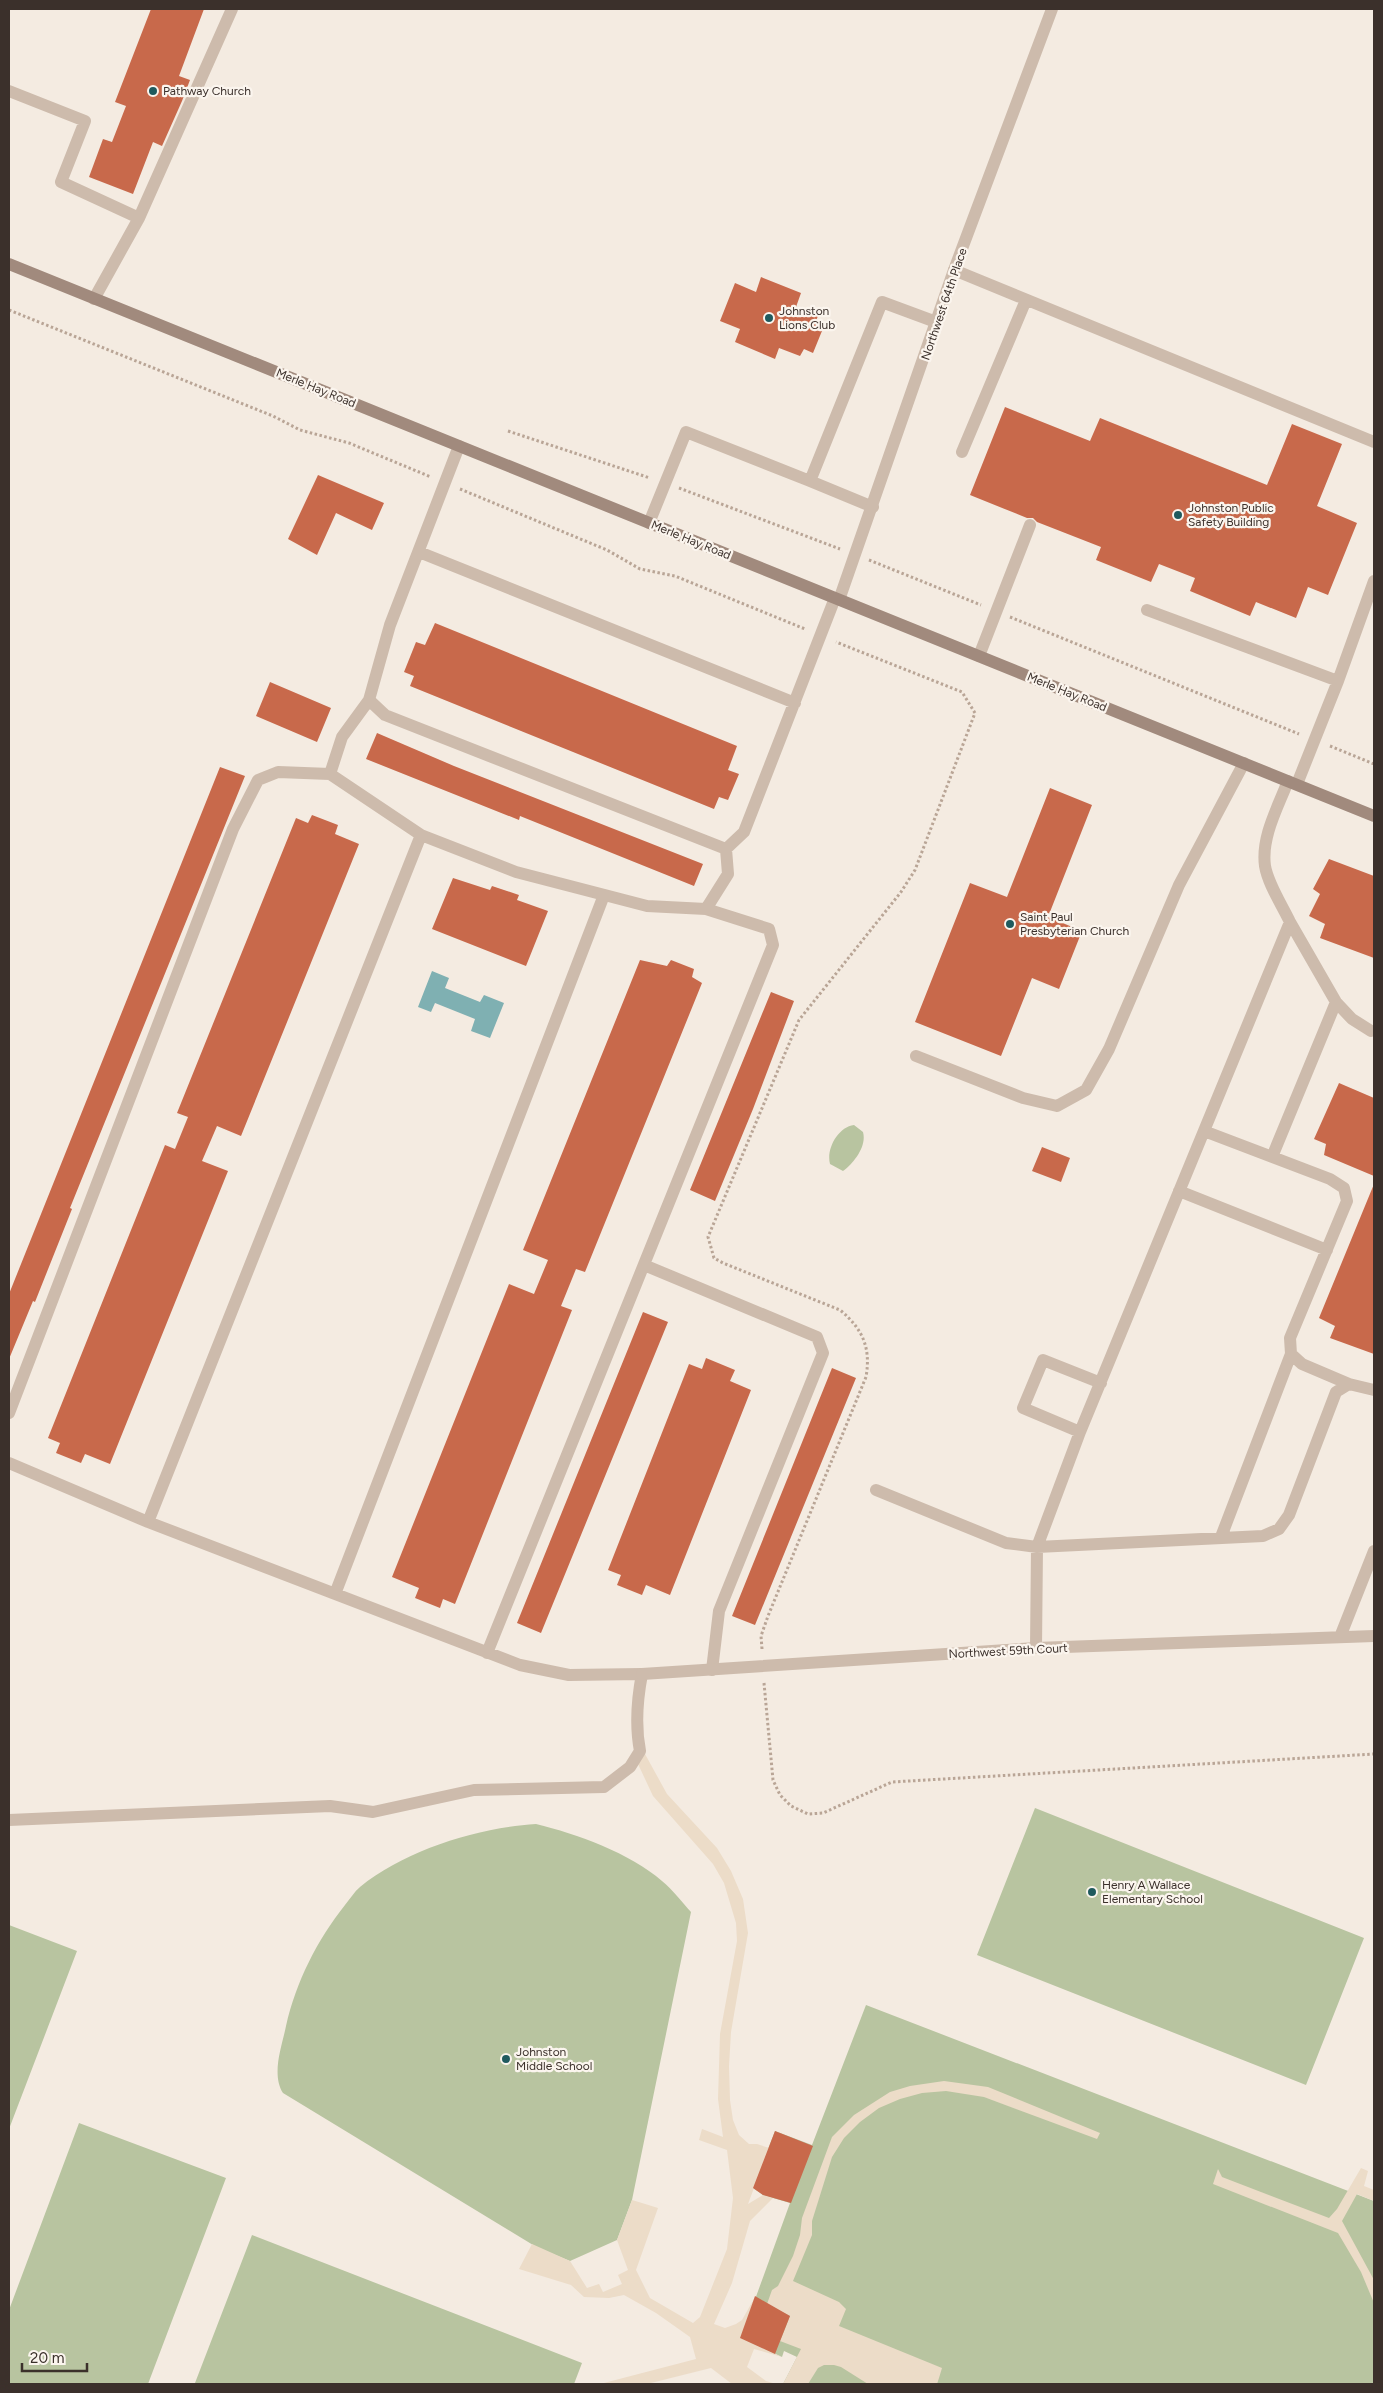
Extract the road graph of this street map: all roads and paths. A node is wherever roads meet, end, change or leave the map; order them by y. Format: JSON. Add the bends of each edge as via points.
{"nodes":[{"id":1,"x":232,"y":9,"type":"edge"},
{"id":2,"x":1052,"y":9,"type":"edge"},
{"id":3,"x":9,"y":92,"type":"edge"},
{"id":4,"x":139,"y":218,"type":"junction"},
{"id":5,"x":9,"y":264,"type":"edge"},
{"id":6,"x":954,"y":270,"type":"junction"},
{"id":7,"x":94,"y":299,"type":"junction"},
{"id":8,"x":1026,"y":300,"type":"junction"},
{"id":9,"x":9,"y":310,"type":"edge"},
{"id":10,"x":936,"y":322,"type":"junction"},
{"id":11,"x":508,"y":431,"type":"dead end"},
{"id":12,"x":1374,"y":442,"type":"edge"},
{"id":13,"x":459,"y":446,"type":"junction"},
{"id":14,"x":962,"y":452,"type":"dead end"},
{"id":15,"x":810,"y":481,"type":"junction"},
{"id":16,"x":445,"y":483,"type":"junction"},
{"id":17,"x":665,"y":483,"type":"junction"},
{"id":18,"x":873,"y":507,"type":"junction"},
{"id":19,"x":649,"y":523,"type":"junction"},
{"id":20,"x":1030,"y":526,"type":"dead end"},
{"id":21,"x":419,"y":552,"type":"junction"},
{"id":22,"x":856,"y":555,"type":"junction"},
{"id":23,"x":1374,"y":581,"type":"edge"},
{"id":24,"x":837,"y":599,"type":"junction"},
{"id":25,"x":1147,"y":610,"type":"dead end"},
{"id":26,"x":997,"y":612,"type":"junction"},
{"id":27,"x":821,"y":636,"type":"junction"},
{"id":28,"x":979,"y":656,"type":"junction"},
{"id":29,"x":1338,"y":681,"type":"junction"},
{"id":30,"x":369,"y":700,"type":"junction"},
{"id":31,"x":795,"y":703,"type":"junction"},
{"id":32,"x":1314,"y":740,"type":"junction"},
{"id":33,"x":1244,"y":763,"type":"junction"},
{"id":34,"x":1374,"y":764,"type":"edge"},
{"id":35,"x":330,"y":774,"type":"junction"},
{"id":36,"x":1292,"y":783,"type":"junction"},
{"id":37,"x":1374,"y":816,"type":"edge"},
{"id":38,"x":421,"y":835,"type":"junction"},
{"id":39,"x":726,"y":849,"type":"junction"},
{"id":40,"x":604,"y":895,"type":"junction"},
{"id":41,"x":706,"y":909,"type":"junction"},
{"id":42,"x":1290,"y":922,"type":"junction"},
{"id":43,"x":1336,"y":1002,"type":"junction"},
{"id":44,"x":1372,"y":1031,"type":"dead end"},
{"id":45,"x":916,"y":1056,"type":"dead end"},
{"id":46,"x":1204,"y":1131,"type":"junction"},
{"id":47,"x":1272,"y":1157,"type":"junction"},
{"id":48,"x":1180,"y":1191,"type":"junction"},
{"id":49,"x":1327,"y":1250,"type":"junction"},
{"id":50,"x":644,"y":1265,"type":"junction"},
{"id":51,"x":1291,"y":1354,"type":"junction"},
{"id":52,"x":1101,"y":1383,"type":"junction"},
{"id":53,"x":1349,"y":1384,"type":"junction"},
{"id":54,"x":1374,"y":1390,"type":"edge"},
{"id":55,"x":9,"y":1413,"type":"edge"},
{"id":56,"x":1080,"y":1432,"type":"junction"},
{"id":57,"x":9,"y":1463,"type":"edge"},
{"id":58,"x":876,"y":1490,"type":"dead end"},
{"id":59,"x":148,"y":1522,"type":"junction"},
{"id":60,"x":1221,"y":1537,"type":"junction"},
{"id":61,"x":1037,"y":1547,"type":"junction"},
{"id":62,"x":1374,"y":1551,"type":"edge"},
{"id":63,"x":334,"y":1594,"type":"junction"},
{"id":64,"x":1374,"y":1636,"type":"edge"},
{"id":65,"x":1340,"y":1637,"type":"junction"},
{"id":66,"x":1036,"y":1648,"type":"junction"},
{"id":67,"x":488,"y":1653,"type":"junction"},
{"id":68,"x":762,"y":1666,"type":"junction"},
{"id":69,"x":712,"y":1670,"type":"junction"},
{"id":70,"x":642,"y":1674,"type":"junction"},
{"id":71,"x":766,"y":1703,"type":"dead end"},
{"id":72,"x":1374,"y":1754,"type":"edge"},
{"id":73,"x":9,"y":1820,"type":"edge"}],
"edges":[{"from":1,"to":4,"type":"street"},
{"from":2,"to":6,"type":"street","name":"Northwest 64th Place"},
{"from":3,"to":4,"type":"street","via":[[85,121],[61,182]]},
{"from":4,"to":7,"type":"street"},
{"from":5,"to":7,"type":"main road","name":"Merle Hay Road"},
{"from":6,"to":8,"type":"street"},
{"from":6,"to":10,"type":"street","name":"Northwest 64th Place"},
{"from":7,"to":13,"type":"main road","name":"Merle Hay Road"},
{"from":8,"to":12,"type":"street"},
{"from":8,"to":14,"type":"street"},
{"from":9,"to":16,"type":"path","via":[[273,416],[300,430],[349,443]]},
{"from":10,"to":15,"type":"street","via":[[882,302]]},
{"from":10,"to":18,"type":"street","name":"Northwest 64th Place"},
{"from":11,"to":17,"type":"path"},
{"from":13,"to":16,"type":"street"},
{"from":13,"to":19,"type":"main road","name":"Merle Hay Road"},
{"from":15,"to":17,"type":"street","via":[[686,432]]},
{"from":15,"to":18,"type":"street"},
{"from":16,"to":21,"type":"street"},
{"from":16,"to":27,"type":"path","via":[[607,550],[640,569],[675,576]]},
{"from":17,"to":19,"type":"street"},
{"from":17,"to":22,"type":"path"},
{"from":18,"to":22,"type":"street","name":"Northwest 64th Place"},
{"from":19,"to":24,"type":"main road","name":"Merle Hay Road"},
{"from":20,"to":26,"type":"street"},
{"from":21,"to":30,"type":"street","via":[[390,625]]},
{"from":21,"to":31,"type":"street"},
{"from":22,"to":24,"type":"street","name":"Northwest 64th Place"},
{"from":22,"to":26,"type":"path"},
{"from":23,"to":29,"type":"street"},
{"from":24,"to":27,"type":"street","name":"Northwest 64th Place"},
{"from":24,"to":28,"type":"main road","name":"Merle Hay Road"},
{"from":25,"to":29,"type":"street"},
{"from":26,"to":28,"type":"street"},
{"from":26,"to":32,"type":"path"},
{"from":27,"to":31,"type":"street","name":"Northwest 64th Place"},
{"from":27,"to":68,"type":"path","via":[[962,692],[975,713],[915,870],[799,1020],[708,1237],[714,1258],[723,1263],[840,1310],[854,1321],[867,1347],[866,1377],[761,1636]]},
{"from":28,"to":33,"type":"main road","name":"Merle Hay Road"},
{"from":29,"to":32,"type":"street"},
{"from":30,"to":35,"type":"street","via":[[342,737]]},
{"from":30,"to":39,"type":"street","via":[[385,715]]},
{"from":31,"to":39,"type":"street","name":"Northwest 64th Place","via":[[744,832]]},
{"from":32,"to":34,"type":"path"},
{"from":32,"to":36,"type":"street"},
{"from":33,"to":36,"type":"main road","name":"Merle Hay Road"},
{"from":33,"to":45,"type":"street","via":[[1179,885],[1109,1049],[1086,1090],[1057,1106],[1023,1098]]},
{"from":35,"to":38,"type":"street"},
{"from":35,"to":55,"type":"street","via":[[278,772],[258,780],[233,829]]},
{"from":36,"to":37,"type":"main road","name":"Merle Hay Road"},
{"from":36,"to":42,"type":"street","via":[[1268,835],[1264,853],[1265,868]]},
{"from":38,"to":40,"type":"street","via":[[516,872]]},
{"from":38,"to":59,"type":"street"},
{"from":39,"to":41,"type":"street","via":[[728,874]]},
{"from":40,"to":41,"type":"street","via":[[647,906]]},
{"from":40,"to":63,"type":"street"},
{"from":41,"to":50,"type":"street","via":[[769,929],[773,945]]},
{"from":42,"to":43,"type":"street"},
{"from":42,"to":46,"type":"street"},
{"from":43,"to":44,"type":"street"},
{"from":43,"to":47,"type":"street"},
{"from":46,"to":47,"type":"street"},
{"from":46,"to":48,"type":"street"},
{"from":47,"to":49,"type":"street","via":[[1330,1179],[1344,1188],[1347,1201]]},
{"from":48,"to":49,"type":"street"},
{"from":48,"to":52,"type":"street"},
{"from":49,"to":51,"type":"street","via":[[1290,1338]]},
{"from":50,"to":67,"type":"street"},
{"from":50,"to":69,"type":"street","via":[[816,1337],[824,1353],[719,1611]]},
{"from":51,"to":53,"type":"street","via":[[1302,1364]]},
{"from":51,"to":60,"type":"street"},
{"from":52,"to":56,"type":"street"},
{"from":52,"to":56,"type":"street","via":[[1043,1360],[1023,1408]]},
{"from":53,"to":54,"type":"street"},
{"from":53,"to":60,"type":"street","via":[[1336,1392],[1289,1514],[1279,1529],[1263,1536]]},
{"from":56,"to":61,"type":"street"},
{"from":57,"to":59,"type":"street","name":"Northwest 59th Court"},
{"from":58,"to":61,"type":"street","via":[[1006,1543]]},
{"from":59,"to":63,"type":"street","name":"Northwest 59th Court"},
{"from":60,"to":61,"type":"street"},
{"from":61,"to":66,"type":"street"},
{"from":62,"to":65,"type":"street"},
{"from":63,"to":67,"type":"street","name":"Northwest 59th Court"},
{"from":64,"to":65,"type":"street","name":"Northwest 59th Court"},
{"from":65,"to":66,"type":"street","name":"Northwest 59th Court"},
{"from":66,"to":68,"type":"street","name":"Northwest 59th Court"},
{"from":67,"to":70,"type":"street","name":"Northwest 59th Court","via":[[520,1665],[569,1675]]},
{"from":68,"to":69,"type":"street","name":"Northwest 59th Court"},
{"from":69,"to":70,"type":"street","name":"Northwest 59th Court"},
{"from":70,"to":73,"type":"street","via":[[637,1733],[642,1753],[630,1768],[604,1787],[474,1790],[373,1812],[330,1806]]},
{"from":71,"to":72,"type":"path","via":[[773,1780],[780,1795],[791,1806],[808,1814],[822,1812],[892,1782]]}]}
